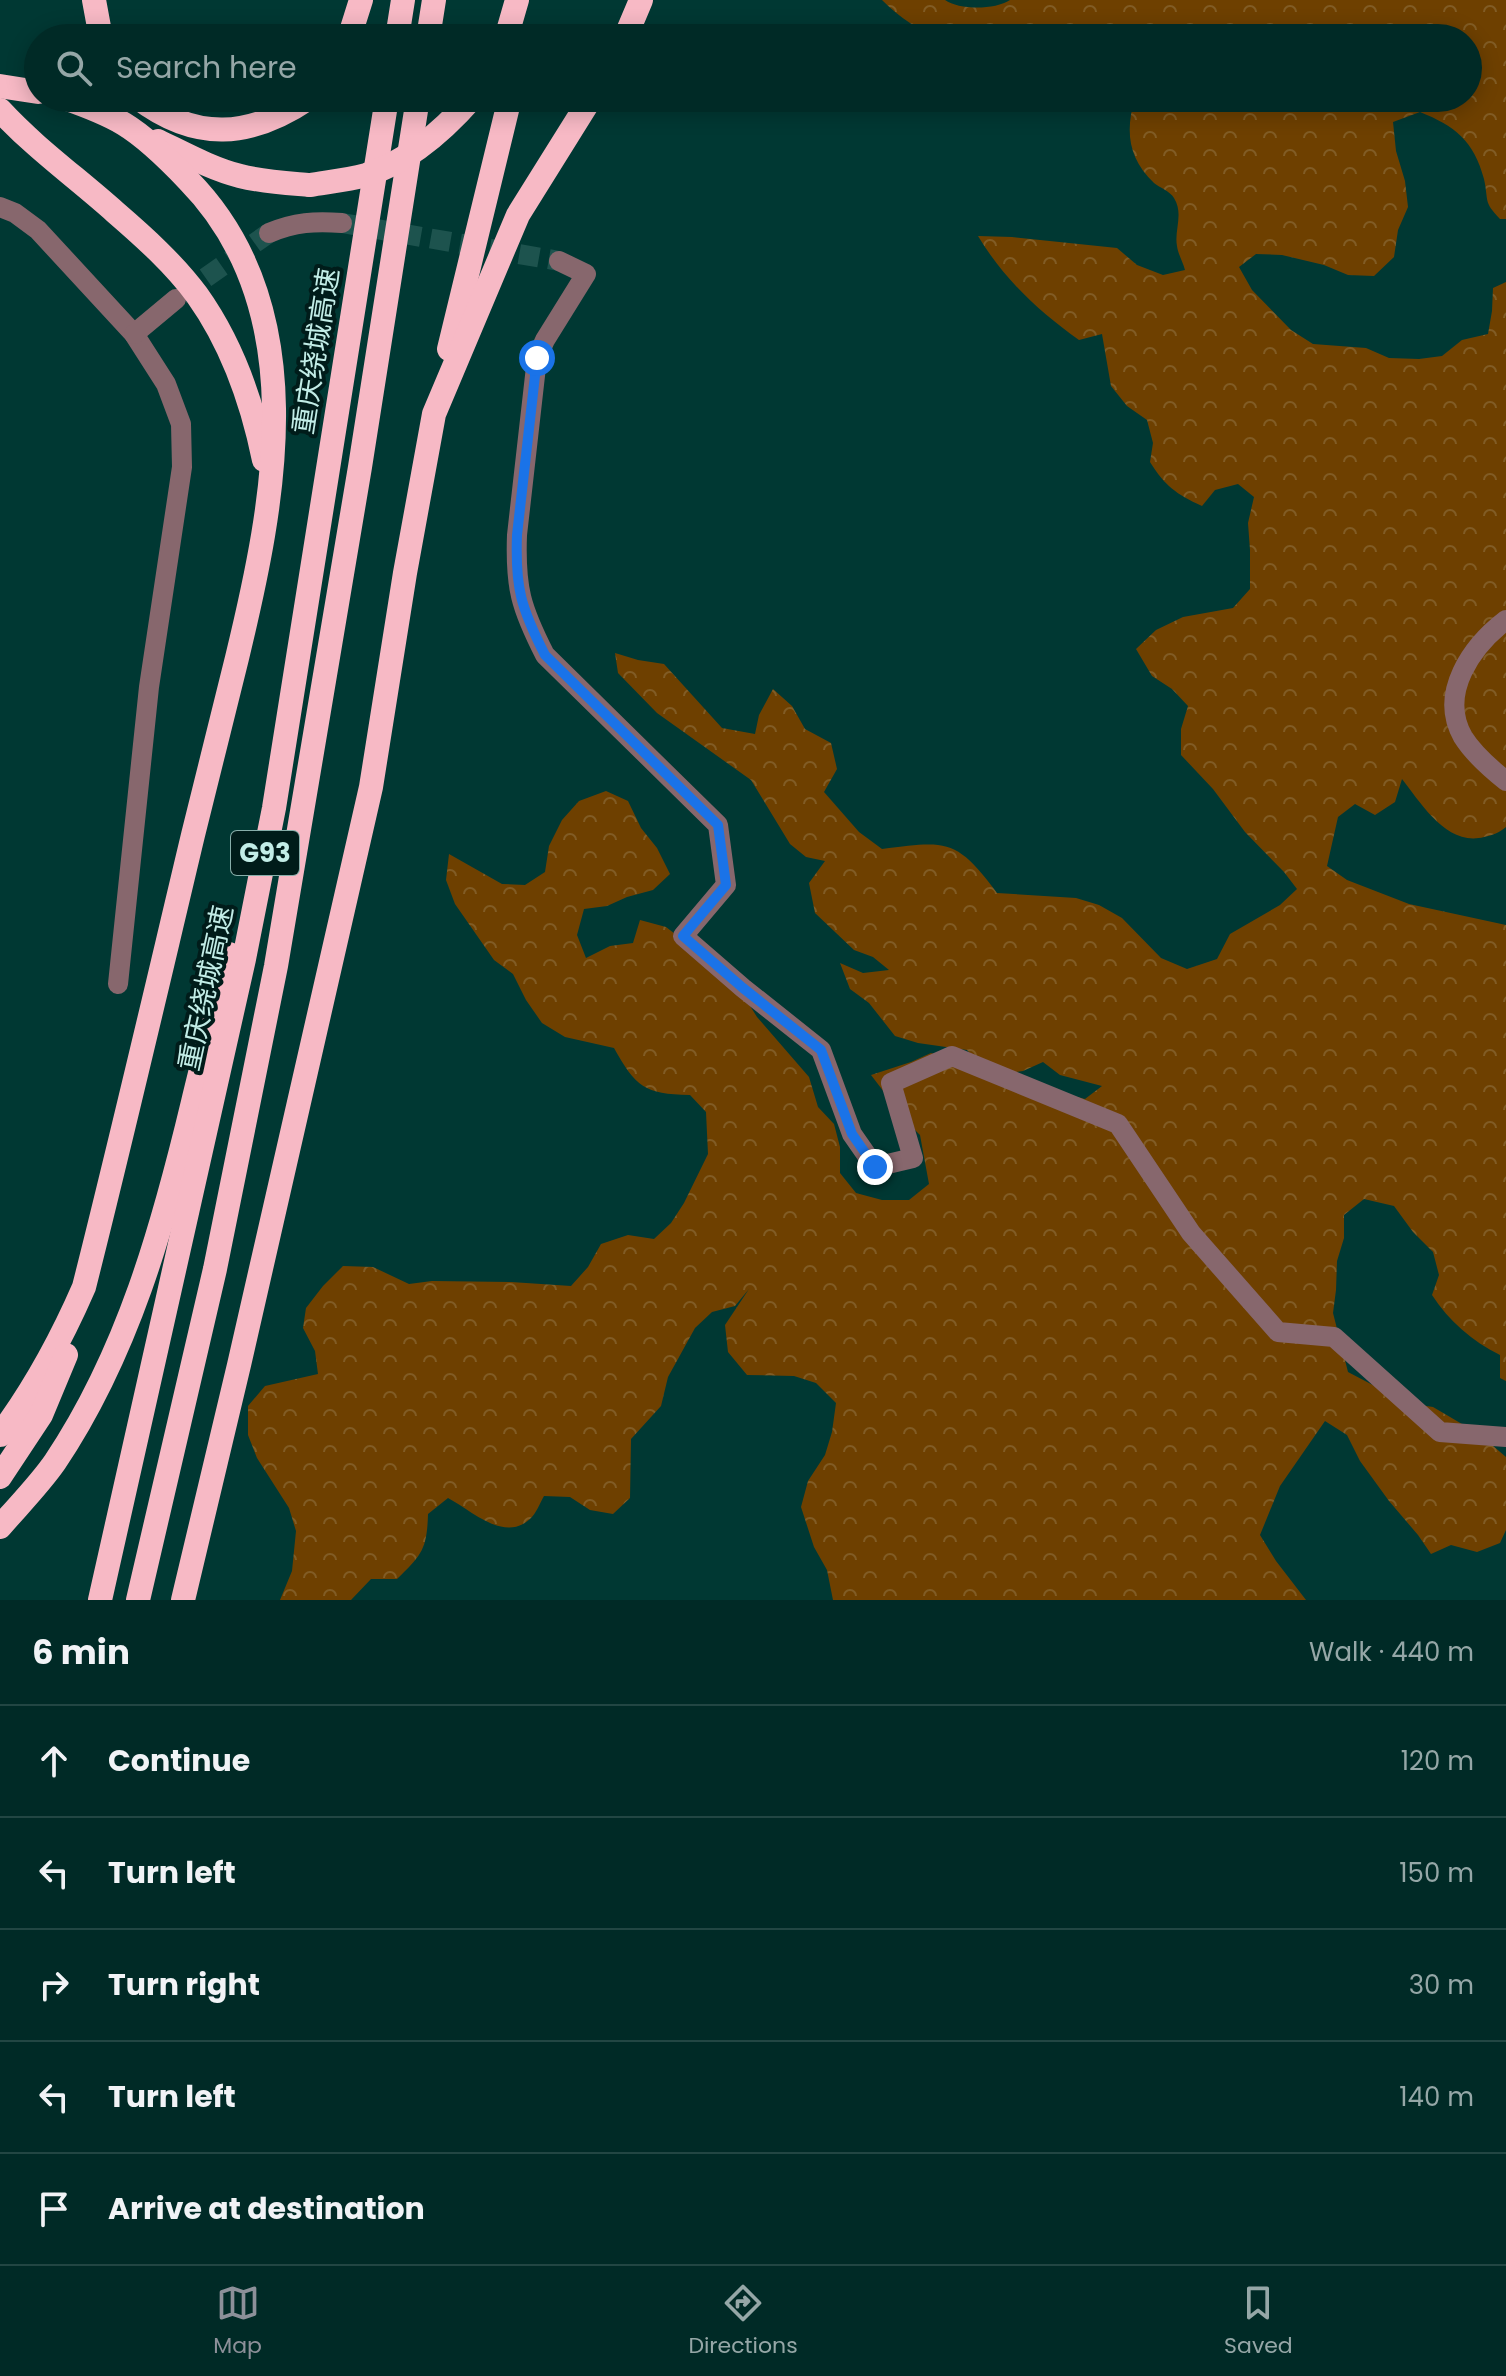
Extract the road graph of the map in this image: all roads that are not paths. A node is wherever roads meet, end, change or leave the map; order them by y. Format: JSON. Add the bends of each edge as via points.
{"nodes":[{"id":1,"x":94,"y":0,"type":"edge"},
{"id":2,"x":361,"y":0,"type":"edge"},
{"id":3,"x":403,"y":0,"type":"edge"},
{"id":4,"x":434,"y":0,"type":"edge"},
{"id":5,"x":517,"y":0,"type":"edge"},
{"id":6,"x":525,"y":0,"type":"edge"},
{"id":7,"x":641,"y":0,"type":"edge"},
{"id":8,"x":98,"y":24,"type":"edge"},
{"id":9,"x":353,"y":24,"type":"edge"},
{"id":10,"x":399,"y":24,"type":"edge"},
{"id":11,"x":430,"y":24,"type":"edge"},
{"id":12,"x":510,"y":24,"type":"edge"},
{"id":13,"x":523,"y":24,"type":"edge"},
{"id":14,"x":631,"y":24,"type":"edge"},
{"id":15,"x":0,"y":86,"type":"edge"},
{"id":16,"x":24,"y":90,"type":"edge"},
{"id":17,"x":0,"y":110,"type":"edge"},
{"id":18,"x":96,"y":112,"type":"edge"},
{"id":19,"x":156,"y":112,"type":"edge"},
{"id":20,"x":288,"y":112,"type":"edge"},
{"id":21,"x":385,"y":112,"type":"edge"},
{"id":22,"x":416,"y":112,"type":"edge"},
{"id":23,"x":459,"y":112,"type":"edge"},
{"id":24,"x":507,"y":112,"type":"edge"},
{"id":25,"x":582,"y":112,"type":"edge"},
{"id":26,"x":124,"y":124,"type":"junction"},
{"id":27,"x":0,"y":207,"type":"edge"},
{"id":28,"x":342,"y":223,"type":"tunnel mouth"},
{"id":29,"x":269,"y":233,"type":"tunnel mouth"},
{"id":30,"x":559,"y":261,"type":"tunnel mouth"},
{"id":31,"x":176,"y":299,"type":"tunnel mouth"},
{"id":32,"x":134,"y":334,"type":"junction"},
{"id":33,"x":434,"y":414,"type":"junction"},
{"id":34,"x":269,"y":487,"type":"junction"},
{"id":35,"x":1506,"y":620,"type":"edge"},
{"id":36,"x":291,"y":695,"type":"junction"},
{"id":37,"x":1506,"y":781,"type":"edge"},
{"id":38,"x":118,"y":984,"type":"dead end"},
{"id":39,"x":84,"y":1287,"type":"junction"},
{"id":40,"x":0,"y":1435,"type":"edge"},
{"id":41,"x":1506,"y":1437,"type":"edge"},
{"id":42,"x":0,"y":1477,"type":"edge"},
{"id":43,"x":0,"y":1527,"type":"edge"},
{"id":44,"x":100,"y":1600,"type":"edge"},
{"id":45,"x":138,"y":1600,"type":"edge"},
{"id":46,"x":183,"y":1600,"type":"edge"}],
"edges":[{"from":1,"to":8,"type":"highway"},
{"from":2,"to":9,"type":"highway"},
{"from":3,"to":10,"type":"highway"},
{"from":4,"to":11,"type":"highway"},
{"from":5,"to":12,"type":"highway"},
{"from":6,"to":13,"type":"highway"},
{"from":7,"to":14,"type":"highway"},
{"from":15,"to":16,"type":"highway"},
{"from":17,"to":34,"type":"highway","via":[[116,212],[196,295],[241,378]]},
{"from":18,"to":26,"type":"highway"},
{"from":19,"to":20,"type":"highway","via":[[188,126],[219,130],[252,127]]},
{"from":21,"to":36,"type":"highway","name":"重庆绕城高速","number":"G93"},
{"from":22,"to":45,"type":"highway","number":"G93","via":[[276,966],[215,1269]]},
{"from":23,"to":26,"type":"highway","bridge":true,"via":[[423,145],[393,163],[310,185],[238,176]]},
{"from":24,"to":33,"type":"highway"},
{"from":25,"to":33,"type":"highway","via":[[518,215]]},
{"from":26,"to":34,"type":"highway","via":[[197,189],[229,233],[251,278],[263,314],[274,397]]},
{"from":27,"to":32,"type":"street","via":[[38,230]]},
{"from":28,"to":29,"type":"street","via":[[291,224]]},
{"from":30,"to":41,"type":"street","via":[[586,274],[537,358],[517,535],[518,593],[545,655],[718,825],[726,885],[683,936],[821,1050],[852,1134],[875,1167],[913,1158],[891,1083],[952,1056],[1118,1124],[1191,1233],[1278,1332],[1334,1337],[1440,1432]]},
{"from":31,"to":32,"type":"street"},
{"from":32,"to":38,"type":"street","via":[[166,384],[181,424],[182,467],[149,687]]},
{"from":33,"to":46,"type":"highway","via":[[371,787]]},
{"from":34,"to":39,"type":"highway","via":[[258,568]]},
{"from":35,"to":37,"type":"street","via":[[1487,634],[1461,674],[1455,715],[1463,736]]},
{"from":36,"to":43,"type":"highway","via":[[259,804],[173,1185],[136,1301],[75,1431]]},
{"from":36,"to":44,"type":"highway","name":"重庆绕城高速","number":"G93","via":[[244,959]]},
{"from":39,"to":40,"type":"highway","via":[[41,1375]]},
{"from":39,"to":42,"type":"highway","via":[[52,1392]]}]}
